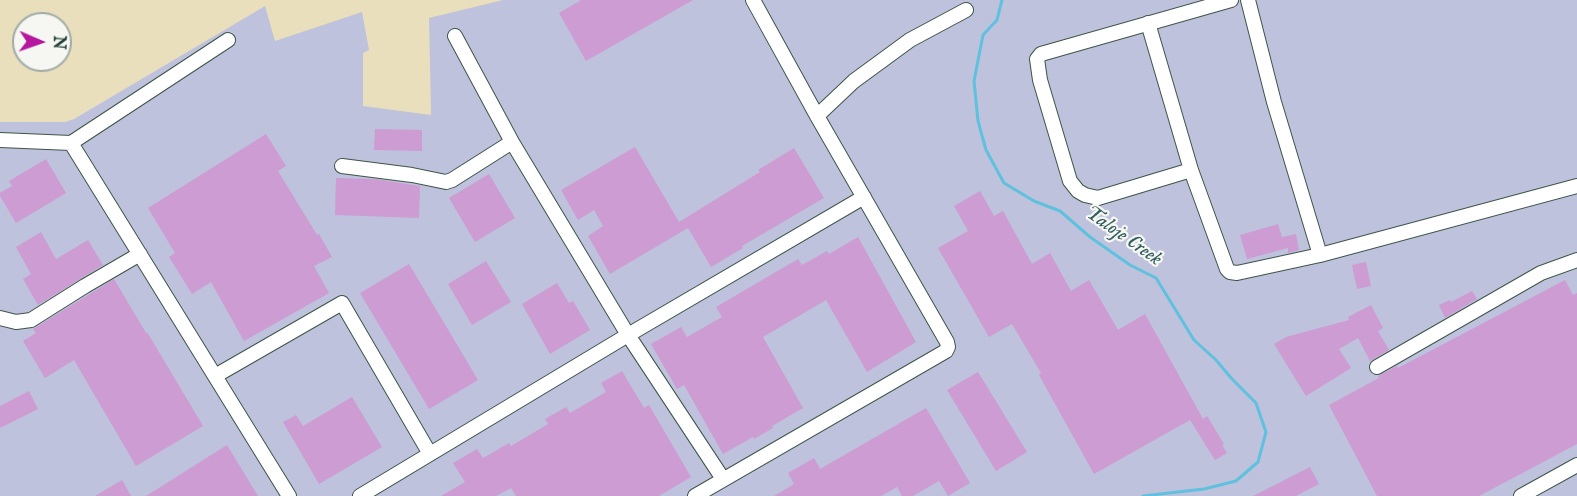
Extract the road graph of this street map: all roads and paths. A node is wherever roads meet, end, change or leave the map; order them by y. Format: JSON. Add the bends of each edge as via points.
{"nodes":[{"id":1,"x":753,"y":0,"type":"edge"},
{"id":2,"x":1231,"y":0,"type":"edge"},
{"id":3,"x":1248,"y":0,"type":"edge"},
{"id":4,"x":966,"y":10,"type":"dead end"},
{"id":5,"x":1148,"y":22,"type":"junction"},
{"id":6,"x":454,"y":36,"type":"dead end"},
{"id":7,"x":228,"y":40,"type":"dead end"},
{"id":8,"x":817,"y":116,"type":"junction"},
{"id":9,"x":0,"y":140,"type":"edge"},
{"id":10,"x":71,"y":142,"type":"junction"},
{"id":11,"x":512,"y":142,"type":"junction"},
{"id":12,"x":342,"y":166,"type":"dead end"},
{"id":13,"x":1191,"y":170,"type":"junction"},
{"id":14,"x":1577,"y":186,"type":"edge"},
{"id":15,"x":864,"y":197,"type":"junction"},
{"id":16,"x":140,"y":254,"type":"junction"},
{"id":17,"x":1320,"y":255,"type":"junction"},
{"id":18,"x":1577,"y":260,"type":"edge"},
{"id":19,"x":0,"y":318,"type":"edge"},
{"id":20,"x":628,"y":335,"type":"junction"},
{"id":21,"x":1377,"y":367,"type":"dead end"},
{"id":22,"x":215,"y":376,"type":"junction"},
{"id":23,"x":430,"y":454,"type":"junction"},
{"id":24,"x":1577,"y":465,"type":"edge"},
{"id":25,"x":723,"y":479,"type":"junction"},
{"id":26,"x":289,"y":496,"type":"edge"},
{"id":27,"x":360,"y":496,"type":"edge"},
{"id":28,"x":695,"y":496,"type":"edge"},
{"id":29,"x":1521,"y":496,"type":"edge"}],
"edges":[{"from":1,"to":8,"type":"lane"},
{"from":2,"to":5,"type":"lane"},
{"from":3,"to":17,"type":"lane"},
{"from":4,"to":8,"type":"lane","via":[[910,40],[854,81]]},
{"from":5,"to":13,"type":"lane"},
{"from":5,"to":13,"type":"lane","via":[[1041,54],[1037,59],[1040,80],[1070,182],[1078,191],[1098,198]]},
{"from":6,"to":11,"type":"lane"},
{"from":7,"to":10,"type":"lane"},
{"from":8,"to":15,"type":"lane"},
{"from":9,"to":10,"type":"lane"},
{"from":10,"to":16,"type":"lane"},
{"from":11,"to":12,"type":"lane","via":[[446,182]]},
{"from":11,"to":20,"type":"lane"},
{"from":13,"to":17,"type":"lane","via":[[1230,272]]},
{"from":14,"to":17,"type":"lane"},
{"from":15,"to":20,"type":"lane"},
{"from":15,"to":25,"type":"lane","via":[[947,342],[946,351]]},
{"from":16,"to":19,"type":"lane","via":[[31,320]]},
{"from":16,"to":22,"type":"lane"},
{"from":18,"to":21,"type":"lane","via":[[1541,273]]},
{"from":20,"to":23,"type":"lane"},
{"from":20,"to":25,"type":"lane"},
{"from":22,"to":23,"type":"lane","via":[[342,303]]},
{"from":22,"to":26,"type":"lane"},
{"from":23,"to":27,"type":"lane"},
{"from":24,"to":29,"type":"lane"},
{"from":25,"to":28,"type":"lane"}]}
